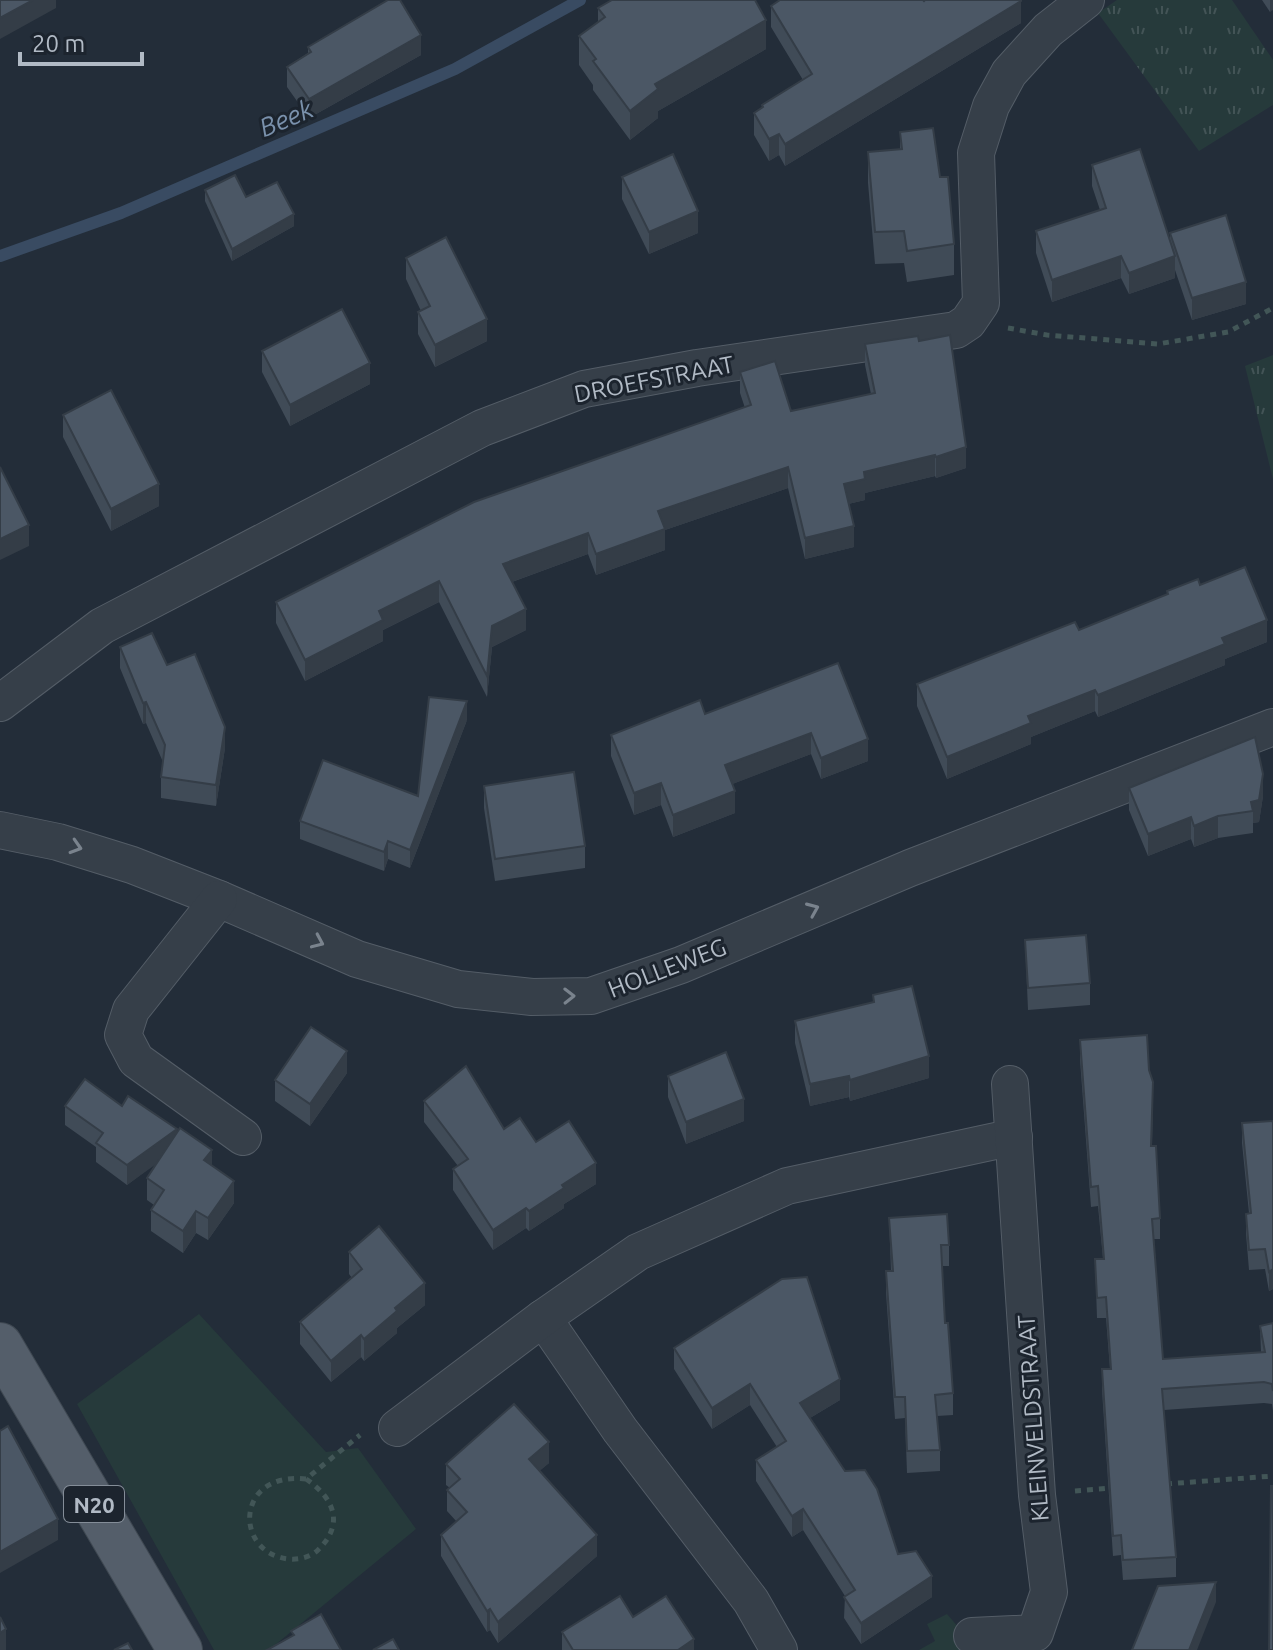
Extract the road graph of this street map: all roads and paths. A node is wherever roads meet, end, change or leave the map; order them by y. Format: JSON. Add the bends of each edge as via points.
{"nodes":[{"id":1,"x":1086,"y":0,"type":"edge"},
{"id":2,"x":1273,"y":308,"type":"edge"},
{"id":3,"x":968,"y":322,"type":"junction"},
{"id":4,"x":0,"y":703,"type":"edge"},
{"id":5,"x":1273,"y":727,"type":"edge"},
{"id":6,"x":0,"y":830,"type":"edge"},
{"id":7,"x":219,"y":899,"type":"junction"},
{"id":8,"x":1010,"y":1084,"type":"dead end"},
{"id":9,"x":243,"y":1137,"type":"dead end"},
{"id":10,"x":1014,"y":1137,"type":"junction"},
{"id":11,"x":543,"y":1318,"type":"junction"},
{"id":12,"x":0,"y":1345,"type":"edge"},
{"id":13,"x":397,"y":1428,"type":"joint"},
{"id":14,"x":1273,"y":1476,"type":"edge"},
{"id":15,"x":306,"y":1479,"type":"junction"},
{"id":16,"x":1154,"y":1485,"type":"edge"},
{"id":17,"x":1124,"y":1487,"type":"edge"},
{"id":18,"x":1037,"y":1495,"type":"junction"},
{"id":19,"x":972,"y":1636,"type":"dead end"},
{"id":20,"x":180,"y":1650,"type":"edge"},
{"id":21,"x":779,"y":1650,"type":"edge"}],
"edges":[{"from":1,"to":3,"type":"street","via":[[1048,30],[1009,73],[991,106],[976,153],[981,303]]},
{"from":2,"to":3,"type":"path","via":[[1228,332],[1158,344]]},
{"from":3,"to":4,"type":"street","name":"DROEFSTRAAT","via":[[938,334],[584,389],[482,428],[102,626]]},
{"from":7,"to":5,"type":"street","name":"HOLLEWEG","one_way":true,"via":[[357,959],[458,989],[532,997],[591,996],[681,965],[910,868]]},
{"from":6,"to":7,"type":"street","name":"HOLLEWEG","one_way":true,"via":[[132,865]]},
{"from":7,"to":9,"type":"street","via":[[131,1010],[123,1035],[136,1060]]},
{"from":8,"to":10,"type":"street","name":"KLEINVELDSTRAAT"},
{"from":10,"to":11,"type":"street","via":[[787,1186],[638,1252]]},
{"from":10,"to":18,"type":"street","name":"KLEINVELDSTRAAT"},
{"from":11,"to":13,"type":"street"},
{"from":11,"to":21,"type":"street","via":[[620,1430],[751,1601]]},
{"from":12,"to":20,"type":"main road","number":"N20"},
{"from":13,"to":15,"type":"path","via":[[370,1428]]},
{"from":14,"to":16,"type":"path"},
{"from":15,"to":15,"type":"path","via":[[332,1506],[333,1524],[313,1555],[277,1558],[252,1532],[250,1513],[256,1495],[288,1477]]},
{"from":17,"to":18,"type":"path"},
{"from":18,"to":19,"type":"street","name":"KLEINVELDSTRAAT","via":[[1049,1592],[1035,1633]]}]}
